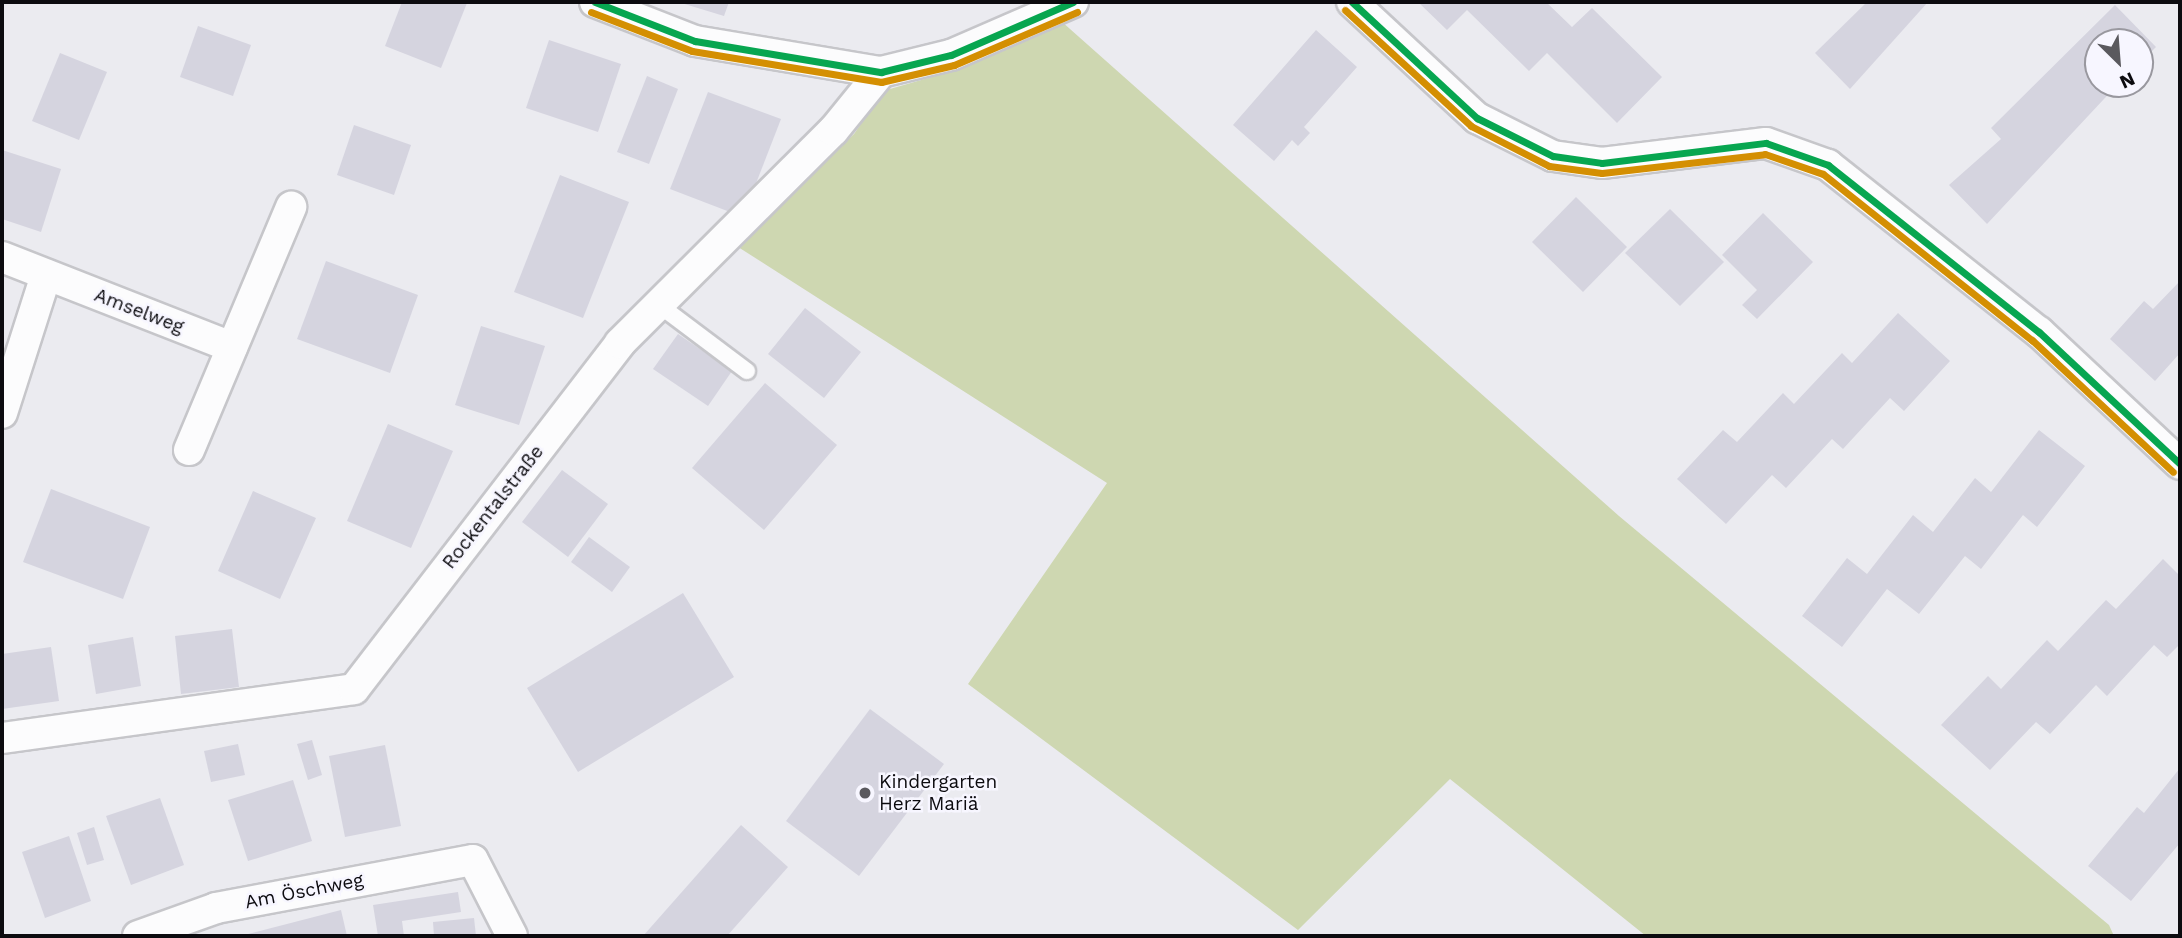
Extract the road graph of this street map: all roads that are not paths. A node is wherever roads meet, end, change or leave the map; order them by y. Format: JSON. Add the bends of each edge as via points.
{"nodes":[{"id":1,"x":595,"y":2,"type":"edge"},
{"id":2,"x":1073,"y":2,"type":"edge"},
{"id":3,"x":1352,"y":2,"type":"edge"},
{"id":4,"x":881,"y":72,"type":"junction"},
{"id":5,"x":291,"y":207,"type":"dead end"},
{"id":6,"x":2,"y":257,"type":"edge"},
{"id":7,"x":46,"y":275,"type":"junction"},
{"id":8,"x":659,"y":305,"type":"junction"},
{"id":9,"x":232,"y":347,"type":"junction"},
{"id":10,"x":747,"y":371,"type":"dead end"},
{"id":11,"x":2,"y":413,"type":"edge"},
{"id":12,"x":189,"y":450,"type":"dead end"},
{"id":13,"x":2180,"y":464,"type":"edge"},
{"id":14,"x":2,"y":737,"type":"edge"},
{"id":15,"x":138,"y":936,"type":"edge"},
{"id":16,"x":512,"y":936,"type":"edge"}],
"edges":[{"from":1,"to":4,"type":"street","via":[[695,41]]},
{"from":2,"to":4,"type":"street","via":[[951,55]]},
{"from":3,"to":13,"type":"street","via":[[1477,118],[1553,156],[1602,163],[1766,142],[1828,165],[2039,332]]},
{"from":4,"to":8,"type":"street","name":"Rockentalstraße","via":[[833,131]]},
{"from":5,"to":9,"type":"street"},
{"from":6,"to":7,"type":"street","name":"Amselweg"},
{"from":7,"to":9,"type":"street","name":"Amselweg"},
{"from":7,"to":11,"type":"street"},
{"from":8,"to":10,"type":"lane"},
{"from":8,"to":14,"type":"street","name":"Rockentalstraße","via":[[620,343],[354,689]]},
{"from":9,"to":12,"type":"street"},
{"from":15,"to":16,"type":"street","name":"Am Öschweg","via":[[216,908],[473,860]]}]}
